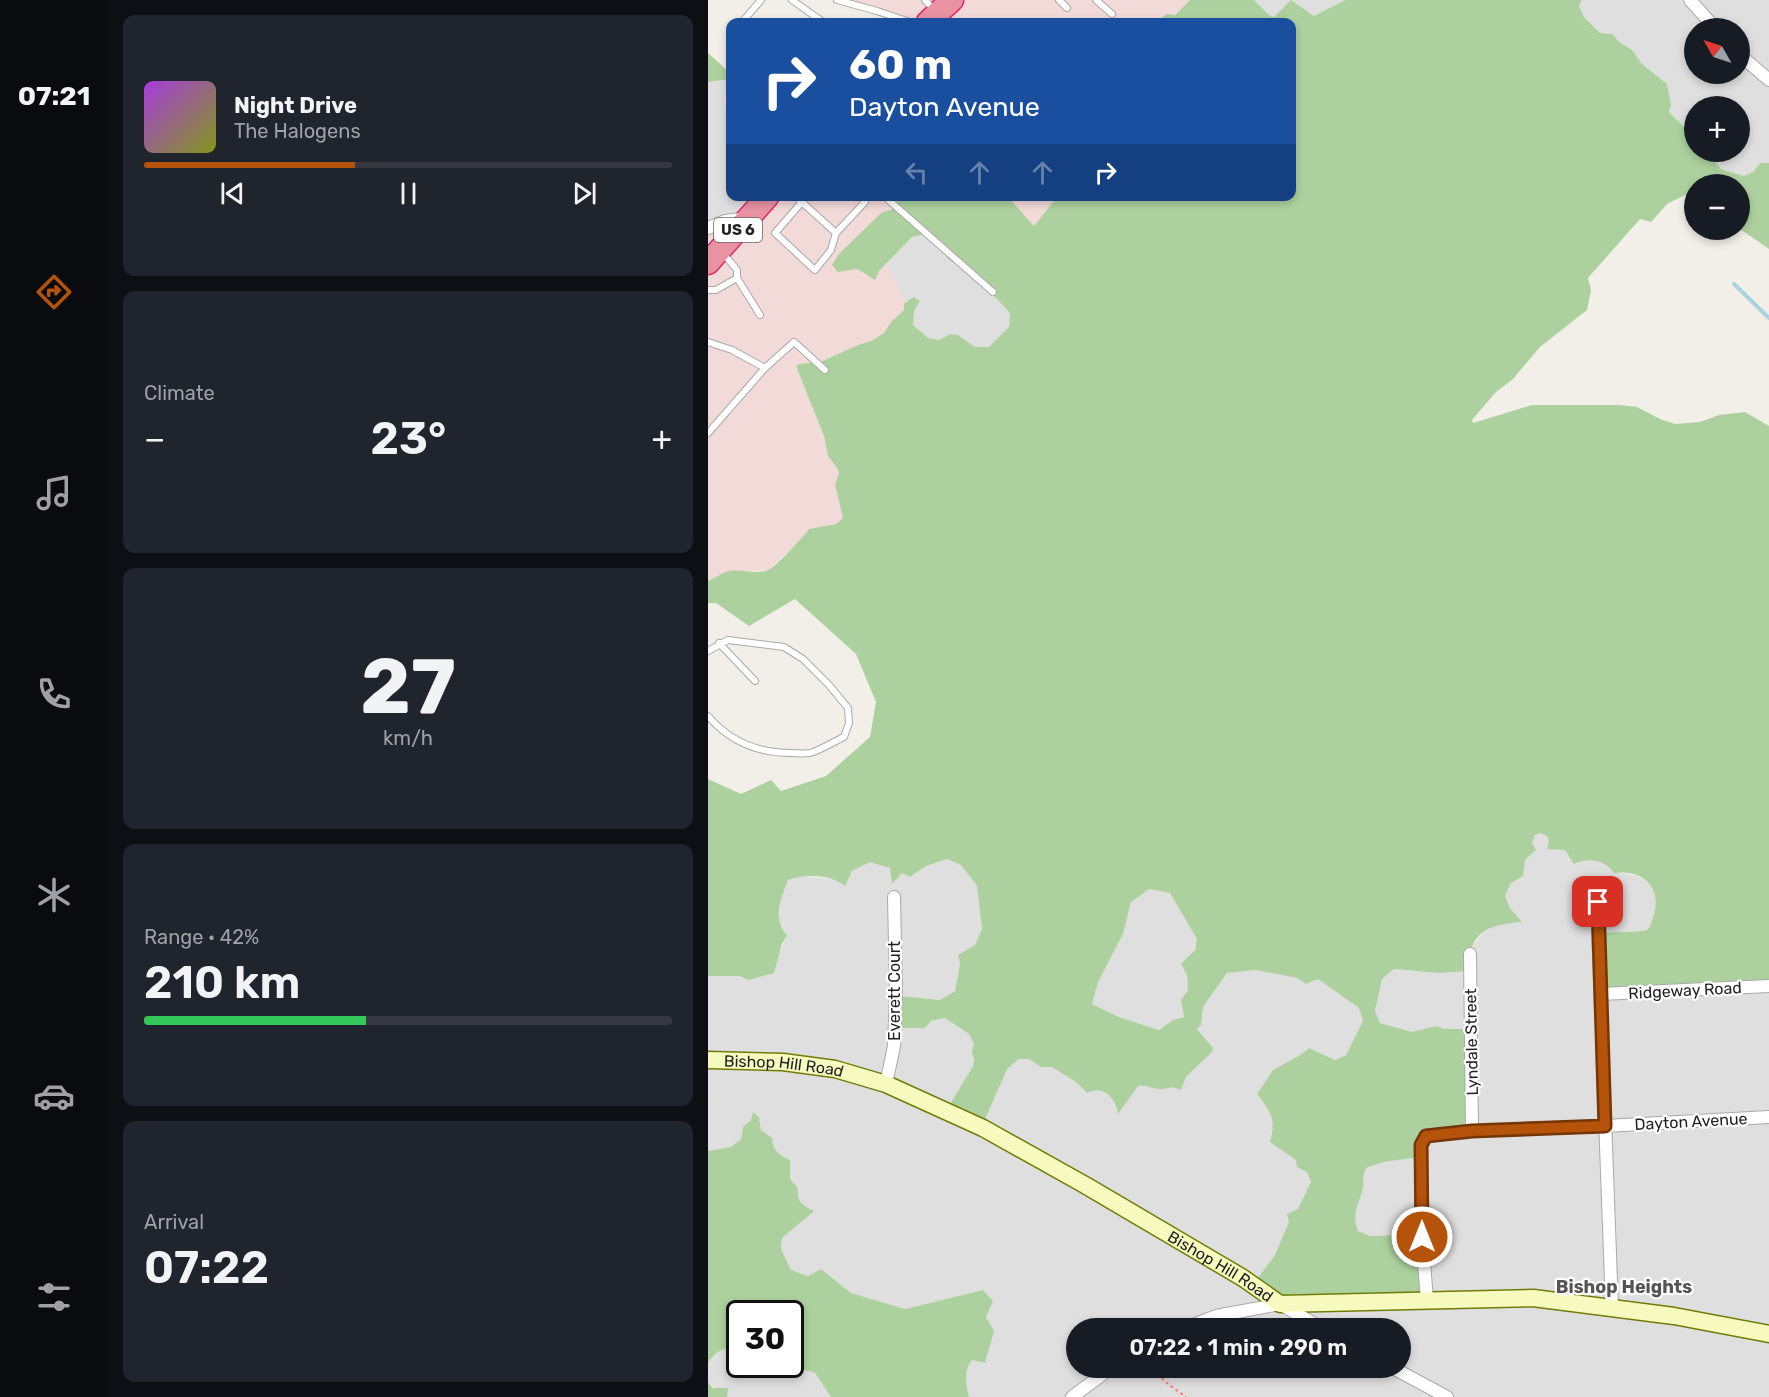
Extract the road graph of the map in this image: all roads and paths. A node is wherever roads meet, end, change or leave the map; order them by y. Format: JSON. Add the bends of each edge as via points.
{"nodes":[{"id":1,"x":760,"y":0,"type":"edge"},
{"id":2,"x":792,"y":0,"type":"edge"},
{"id":3,"x":837,"y":0,"type":"edge"},
{"id":4,"x":1059,"y":0,"type":"edge"},
{"id":5,"x":1096,"y":0,"type":"edge"},
{"id":6,"x":1690,"y":0,"type":"edge"},
{"id":7,"x":1067,"y":8,"type":"dead end"},
{"id":8,"x":1112,"y":14,"type":"dead end"},
{"id":9,"x":745,"y":18,"type":"edge"},
{"id":10,"x":817,"y":18,"type":"edge"},
{"id":11,"x":899,"y":18,"type":"edge"},
{"id":12,"x":1706,"y":18,"type":"edge"},
{"id":13,"x":1750,"y":64,"type":"edge"},
{"id":14,"x":1769,"y":80,"type":"edge"},
{"id":15,"x":764,"y":201,"type":"edge"},
{"id":16,"x":796,"y":201,"type":"edge"},
{"id":17,"x":801,"y":201,"type":"edge"},
{"id":18,"x":864,"y":201,"type":"edge"},
{"id":19,"x":890,"y":201,"type":"edge"},
{"id":20,"x":749,"y":218,"type":"junction"},
{"id":21,"x":708,"y":228,"type":"edge"},
{"id":22,"x":836,"y":233,"type":"junction"},
{"id":23,"x":714,"y":256,"type":"edge"},
{"id":24,"x":737,"y":278,"type":"junction"},
{"id":25,"x":708,"y":290,"type":"edge"},
{"id":26,"x":993,"y":292,"type":"dead end"},
{"id":27,"x":760,"y":315,"type":"dead end"},
{"id":28,"x":708,"y":342,"type":"edge"},
{"id":29,"x":765,"y":368,"type":"junction"},
{"id":30,"x":825,"y":370,"type":"dead end"},
{"id":31,"x":708,"y":433,"type":"edge"},
{"id":32,"x":719,"y":643,"type":"junction"},
{"id":33,"x":708,"y":651,"type":"edge"},
{"id":34,"x":754,"y":681,"type":"dead end"},
{"id":35,"x":708,"y":716,"type":"edge"},
{"id":36,"x":894,"y":897,"type":"dead end"},
{"id":37,"x":1598,"y":902,"type":"dead end"},
{"id":38,"x":1470,"y":954,"type":"dead end"},
{"id":39,"x":1769,"y":986,"type":"edge"},
{"id":40,"x":1601,"y":994,"type":"junction"},
{"id":41,"x":708,"y":1060,"type":"edge"},
{"id":42,"x":886,"y":1084,"type":"junction"},
{"id":43,"x":1769,"y":1117,"type":"edge"},
{"id":44,"x":1605,"y":1126,"type":"junction"},
{"id":45,"x":1472,"y":1131,"type":"junction"},
{"id":46,"x":1427,"y":1300,"type":"junction"},
{"id":47,"x":1280,"y":1304,"type":"junction"},
{"id":48,"x":1612,"y":1308,"type":"junction"},
{"id":49,"x":1211,"y":1318,"type":"edge"},
{"id":50,"x":1304,"y":1318,"type":"edge"},
{"id":51,"x":1769,"y":1334,"type":"edge"},
{"id":52,"x":1098,"y":1378,"type":"edge"},
{"id":53,"x":1162,"y":1378,"type":"edge"},
{"id":54,"x":1411,"y":1378,"type":"edge"},
{"id":55,"x":1072,"y":1397,"type":"edge"},
{"id":56,"x":1186,"y":1397,"type":"edge"},
{"id":57,"x":1447,"y":1397,"type":"edge"}],
"edges":[{"from":1,"to":9,"type":"lane"},
{"from":2,"to":10,"type":"lane"},
{"from":3,"to":11,"type":"lane"},
{"from":4,"to":7,"type":"lane"},
{"from":5,"to":8,"type":"lane"},
{"from":6,"to":12,"type":"street"},
{"from":13,"to":14,"type":"street"},
{"from":15,"to":20,"type":"highway","number":"US 6"},
{"from":16,"to":22,"type":"lane","via":[[775,233],[814,270],[831,250]]},
{"from":17,"to":22,"type":"lane"},
{"from":18,"to":22,"type":"lane"},
{"from":19,"to":26,"type":"lane"},
{"from":20,"to":21,"type":"street"},
{"from":20,"to":23,"type":"highway","number":"US 6"},
{"from":23,"to":24,"type":"lane","via":[[737,270]]},
{"from":24,"to":25,"type":"lane","via":[[716,290]]},
{"from":24,"to":27,"type":"lane"},
{"from":28,"to":29,"type":"lane"},
{"from":29,"to":30,"type":"lane","via":[[794,342]]},
{"from":29,"to":31,"type":"lane"},
{"from":32,"to":33,"type":"lane"},
{"from":32,"to":34,"type":"lane"},
{"from":32,"to":35,"type":"lane","via":[[728,640],[784,647],[803,659],[829,685],[848,708],[849,723],[844,737],[836,741],[809,753],[783,753],[738,742]]},
{"from":36,"to":42,"type":"street","name":"Everett Court","via":[[894,1046]]},
{"from":37,"to":40,"type":"street"},
{"from":38,"to":45,"type":"street","name":"Lyndale Street"},
{"from":39,"to":40,"type":"street","name":"Ridgeway Road"},
{"from":40,"to":44,"type":"street"},
{"from":41,"to":42,"type":"street","name":"Bishop Hill Road","via":[[794,1063],[835,1069]]},
{"from":42,"to":47,"type":"street","name":"Bishop Hill Road","via":[[983,1128],[1243,1278]]},
{"from":43,"to":44,"type":"street","name":"Dayton Avenue"},
{"from":44,"to":45,"type":"street","name":"Dayton Avenue"},
{"from":44,"to":48,"type":"street"},
{"from":45,"to":46,"type":"street","name":"Dayton Avenue","via":[[1426,1136],[1421,1145]]},
{"from":46,"to":47,"type":"street","name":"Bishop Hill Road"},
{"from":46,"to":48,"type":"street","name":"Bishop Hill Road","via":[[1533,1298]]},
{"from":47,"to":49,"type":"street"},
{"from":47,"to":50,"type":"street"},
{"from":48,"to":51,"type":"street","name":"Bishop Hill Road"},
{"from":52,"to":55,"type":"street"},
{"from":53,"to":56,"type":"path"},
{"from":54,"to":57,"type":"street"}]}
